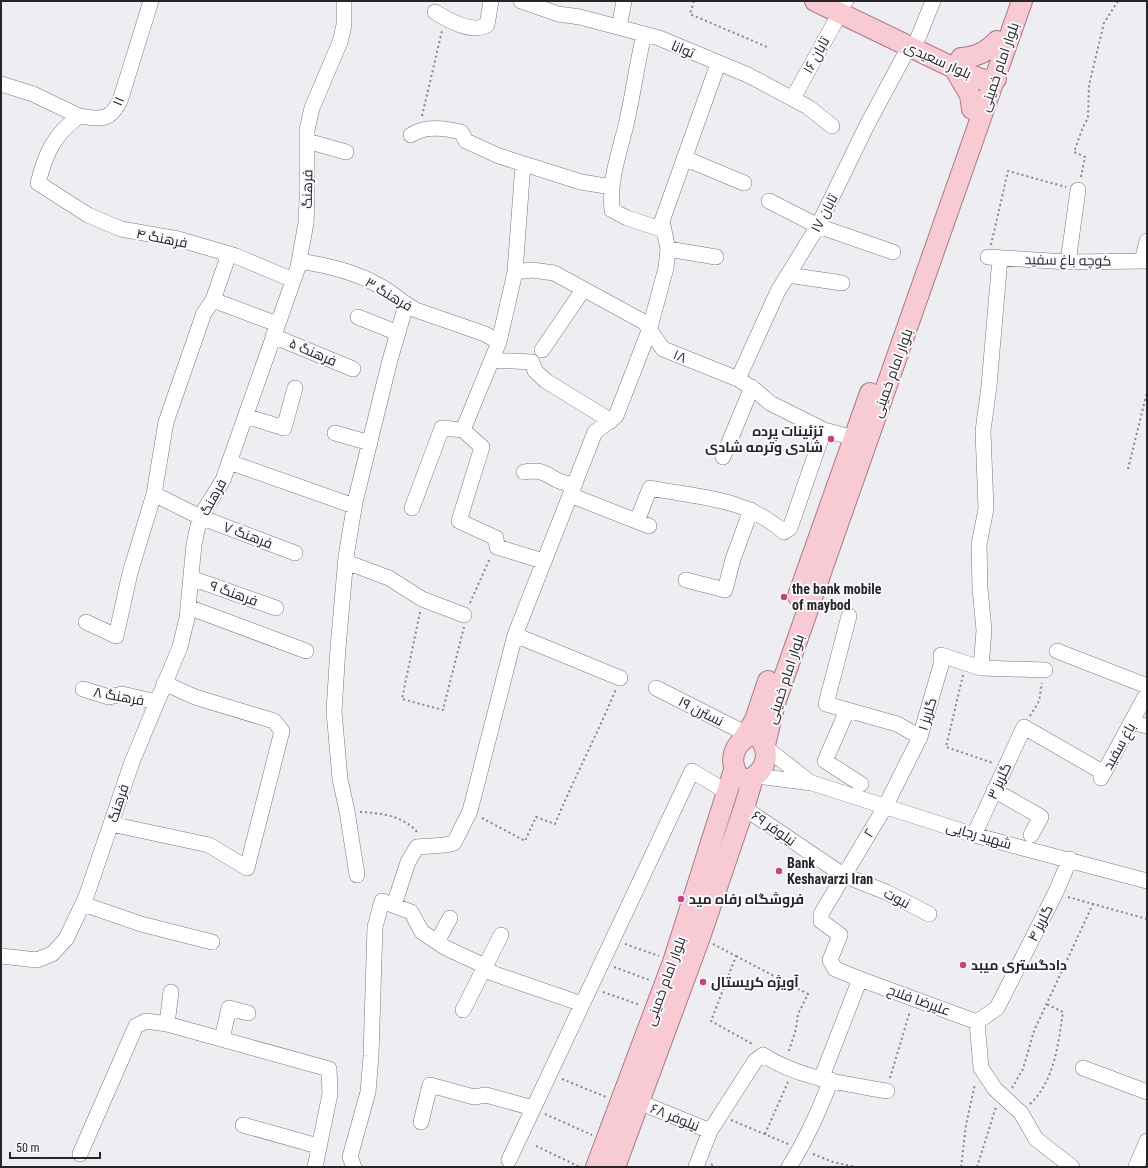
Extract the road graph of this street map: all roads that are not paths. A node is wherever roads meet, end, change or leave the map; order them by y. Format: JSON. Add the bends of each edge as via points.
{"nodes":[{"id":1,"x":151,"y":1,"type":"edge"},
{"id":2,"x":344,"y":1,"type":"edge"},
{"id":3,"x":492,"y":1,"type":"edge"},
{"id":4,"x":521,"y":1,"type":"edge"},
{"id":5,"x":624,"y":1,"type":"edge"},
{"id":6,"x":815,"y":1,"type":"edge"},
{"id":7,"x":933,"y":1,"type":"edge"},
{"id":8,"x":1011,"y":1,"type":"edge"},
{"id":9,"x":1022,"y":1,"type":"edge"},
{"id":10,"x":844,"y":4,"type":"edge"},
{"id":11,"x":440,"y":15,"type":"road end"},
{"id":12,"x":619,"y":27,"type":"junction"},
{"id":13,"x":644,"y":34,"type":"junction"},
{"id":14,"x":998,"y":40,"type":"junction"},
{"id":15,"x":914,"y":43,"type":"junction"},
{"id":16,"x":957,"y":63,"type":"junction"},
{"id":17,"x":718,"y":64,"type":"junction"},
{"id":18,"x":988,"y":76,"type":"junction"},
{"id":19,"x":1,"y":84,"type":"edge"},
{"id":20,"x":793,"y":98,"type":"junction"},
{"id":21,"x":972,"y":109,"type":"junction"},
{"id":22,"x":80,"y":116,"type":"junction"},
{"id":23,"x":832,"y":126,"type":"dead end"},
{"id":24,"x":415,"y":132,"type":"road end"},
{"id":25,"x":307,"y":141,"type":"junction"},
{"id":26,"x":346,"y":152,"type":"dead end"},
{"id":27,"x":684,"y":158,"type":"junction"},
{"id":28,"x":523,"y":164,"type":"junction"},
{"id":29,"x":744,"y":183,"type":"dead end"},
{"id":30,"x":612,"y":187,"type":"junction"},
{"id":31,"x":1078,"y":190,"type":"road end"},
{"id":32,"x":769,"y":201,"type":"dead end"},
{"id":33,"x":818,"y":226,"type":"junction"},
{"id":34,"x":664,"y":230,"type":"junction"},
{"id":35,"x":1147,"y":241,"type":"edge"},
{"id":36,"x":668,"y":249,"type":"junction"},
{"id":37,"x":893,"y":252,"type":"dead end"},
{"id":38,"x":229,"y":254,"type":"junction"},
{"id":39,"x":716,"y":257,"type":"dead end"},
{"id":40,"x":299,"y":261,"type":"junction"},
{"id":41,"x":1145,"y":261,"type":"edge"},
{"id":42,"x":1068,"y":262,"type":"junction"},
{"id":43,"x":515,"y":272,"type":"junction"},
{"id":44,"x":788,"y":275,"type":"junction"},
{"id":45,"x":293,"y":280,"type":"junction"},
{"id":46,"x":842,"y":283,"type":"dead end"},
{"id":47,"x":583,"y":290,"type":"junction"},
{"id":48,"x":213,"y":300,"type":"junction"},
{"id":49,"x":406,"y":305,"type":"junction"},
{"id":50,"x":358,"y":317,"type":"dead end"},
{"id":51,"x":275,"y":330,"type":"junction"},
{"id":52,"x":649,"y":331,"type":"junction"},
{"id":53,"x":398,"y":333,"type":"junction"},
{"id":54,"x":499,"y":342,"type":"junction"},
{"id":55,"x":542,"y":350,"type":"dead end"},
{"id":56,"x":492,"y":360,"type":"junction"},
{"id":57,"x":353,"y":369,"type":"dead end"},
{"id":58,"x":738,"y":379,"type":"junction"},
{"id":59,"x":752,"y":387,"type":"junction"},
{"id":60,"x":295,"y":388,"type":"dead end"},
{"id":61,"x":246,"y":416,"type":"junction"},
{"id":62,"x":611,"y":421,"type":"junction"},
{"id":63,"x":463,"y":430,"type":"junction"},
{"id":64,"x":824,"y":430,"type":"junction"},
{"id":65,"x":335,"y":433,"type":"dead end"},
{"id":66,"x":854,"y":438,"type":"junction"},
{"id":67,"x":370,"y":443,"type":"junction"},
{"id":68,"x":724,"y":457,"type":"dead end"},
{"id":69,"x":229,"y":462,"type":"junction"},
{"id":70,"x":524,"y":472,"type":"dead end"},
{"id":71,"x":573,"y":489,"type":"junction"},
{"id":72,"x":154,"y":494,"type":"junction"},
{"id":73,"x":354,"y":506,"type":"junction"},
{"id":74,"x":412,"y":508,"type":"dead end"},
{"id":75,"x":751,"y":510,"type":"junction"},
{"id":76,"x":200,"y":517,"type":"junction"},
{"id":77,"x":295,"y":553,"type":"dead end"},
{"id":78,"x":543,"y":561,"type":"junction"},
{"id":79,"x":346,"y":562,"type":"junction"},
{"id":80,"x":192,"y":578,"type":"junction"},
{"id":81,"x":686,"y":580,"type":"dead end"},
{"id":82,"x":188,"y":607,"type":"junction"},
{"id":83,"x":276,"y":608,"type":"dead end"},
{"id":84,"x":464,"y":615,"type":"dead end"},
{"id":85,"x":849,"y":616,"type":"dead end"},
{"id":86,"x":86,"y":622,"type":"dead end"},
{"id":87,"x":515,"y":636,"type":"junction"},
{"id":88,"x":306,"y":651,"type":"dead end"},
{"id":89,"x":1057,"y":651,"type":"dead end"},
{"id":90,"x":981,"y":668,"type":"junction"},
{"id":91,"x":1045,"y":670,"type":"road end"},
{"id":92,"x":620,"y":678,"type":"road end"},
{"id":93,"x":164,"y":683,"type":"junction"},
{"id":94,"x":1147,"y":686,"type":"edge"},
{"id":95,"x":656,"y":688,"type":"dead end"},
{"id":96,"x":83,"y":689,"type":"dead end"},
{"id":97,"x":1147,"y":693,"type":"edge"},
{"id":98,"x":156,"y":702,"type":"junction"},
{"id":99,"x":846,"y":711,"type":"junction"},
{"id":100,"x":1132,"y":722,"type":"junction"},
{"id":101,"x":1147,"y":726,"type":"edge"},
{"id":102,"x":1024,"y":728,"type":"joint"},
{"id":103,"x":745,"y":736,"type":"junction"},
{"id":104,"x":920,"y":737,"type":"junction"},
{"id":105,"x":765,"y":746,"type":"junction"},
{"id":106,"x":734,"y":770,"type":"junction"},
{"id":107,"x":754,"y":777,"type":"junction"},
{"id":108,"x":812,"y":784,"type":"junction"},
{"id":109,"x":860,"y":784,"type":"dead end"},
{"id":110,"x":994,"y":790,"type":"junction"},
{"id":111,"x":727,"y":792,"type":"junction"},
{"id":112,"x":885,"y":807,"type":"junction"},
{"id":113,"x":744,"y":808,"type":"junction"},
{"id":114,"x":111,"y":824,"type":"junction"},
{"id":115,"x":974,"y":834,"type":"junction"},
{"id":116,"x":1032,"y":835,"type":"dead end"},
{"id":117,"x":1070,"y":859,"type":"junction"},
{"id":118,"x":843,"y":875,"type":"junction"},
{"id":119,"x":357,"y":876,"type":"dead end"},
{"id":120,"x":1147,"y":881,"type":"edge"},
{"id":121,"x":83,"y":904,"type":"junction"},
{"id":122,"x":394,"y":905,"type":"junction"},
{"id":123,"x":929,"y":914,"type":"dead end"},
{"id":124,"x":450,"y":918,"type":"dead end"},
{"id":125,"x":821,"y":921,"type":"joint"},
{"id":126,"x":501,"y":935,"type":"dead end"},
{"id":127,"x":212,"y":942,"type":"dead end"},
{"id":128,"x":438,"y":942,"type":"junction"},
{"id":129,"x":1,"y":956,"type":"edge"},
{"id":130,"x":485,"y":966,"type":"junction"},
{"id":131,"x":860,"y":979,"type":"junction"},
{"id":132,"x":171,"y":992,"type":"dead end"},
{"id":133,"x":582,"y":1004,"type":"junction"},
{"id":134,"x":463,"y":1010,"type":"dead end"},
{"id":135,"x":248,"y":1013,"type":"dead end"},
{"id":136,"x":977,"y":1022,"type":"junction"},
{"id":137,"x":167,"y":1024,"type":"junction"},
{"id":138,"x":222,"y":1039,"type":"junction"},
{"id":139,"x":1083,"y":1068,"type":"dead end"},
{"id":140,"x":826,"y":1079,"type":"junction"},
{"id":141,"x":886,"y":1091,"type":"road end"},
{"id":142,"x":1147,"y":1092,"type":"edge"},
{"id":143,"x":629,"y":1102,"type":"junction"},
{"id":144,"x":533,"y":1108,"type":"junction"},
{"id":145,"x":420,"y":1122,"type":"dead end"},
{"id":146,"x":243,"y":1125,"type":"dead end"},
{"id":147,"x":710,"y":1131,"type":"junction"},
{"id":148,"x":1147,"y":1141,"type":"edge"},
{"id":149,"x":318,"y":1146,"type":"junction"},
{"id":150,"x":80,"y":1154,"type":"dead end"},
{"id":151,"x":509,"y":1160,"type":"dead end"},
{"id":152,"x":352,"y":1162,"type":"edge"},
{"id":153,"x":315,"y":1167,"type":"edge"},
{"id":154,"x":596,"y":1167,"type":"edge"},
{"id":155,"x":615,"y":1167,"type":"edge"},
{"id":156,"x":696,"y":1167,"type":"edge"},
{"id":157,"x":789,"y":1167,"type":"edge"},
{"id":158,"x":1072,"y":1167,"type":"edge"},
{"id":159,"x":1136,"y":1167,"type":"edge"}],
"edges":[{"from":1,"to":22,"type":"street","name":"۱۱","via":[[120,101],[114,112],[107,117]]},
{"from":2,"to":25,"type":"street","name":"فرهنگ","via":[[344,25],[332,63],[312,108]]},
{"from":3,"to":11,"type":"street","via":[[487,25],[482,28],[471,28]]},
{"from":4,"to":12,"type":"street","name":"توانا","via":[[558,14]]},
{"from":5,"to":12,"type":"street"},
{"from":6,"to":10,"type":"main road","name":"بلوار سعیدی"},
{"from":7,"to":15,"type":"street","name":"تابان ۱۷"},
{"from":8,"to":14,"type":"main road","name":"بلوار امام خمینی"},
{"from":9,"to":18,"type":"main road","name":"بلوار امام خمینی"},
{"from":10,"to":15,"type":"main road","name":"بلوار سعیدی"},
{"from":10,"to":20,"type":"street","name":"تابان ۱۶"},
{"from":12,"to":13,"type":"street","name":"توانا"},
{"from":13,"to":17,"type":"street","name":"توانا"},
{"from":13,"to":30,"type":"street"},
{"from":14,"to":16,"type":"main road","via":[[987,51]]},
{"from":14,"to":18,"type":"main road","name":"بلوار امام خمینی"},
{"from":15,"to":16,"type":"main road","name":"بلوار سعیدی"},
{"from":15,"to":33,"type":"street","name":"تابان ۱۷","via":[[868,125]]},
{"from":16,"to":18,"type":"main road","name":"بلوار سعیدی"},
{"from":16,"to":21,"type":"main road","via":[[970,95]]},
{"from":17,"to":20,"type":"street","name":"توانا","via":[[748,75]]},
{"from":17,"to":27,"type":"street"},
{"from":18,"to":21,"type":"main road","name":"بلوار امام خمینی"},
{"from":18,"to":105,"type":"main road","name":"بلوار امام خمینی","via":[[775,703]]},
{"from":19,"to":22,"type":"street","via":[[33,94]]},
{"from":20,"to":23,"type":"street","name":"توانا"},
{"from":21,"to":66,"type":"main road","name":"بلوار امام خمینی"},
{"from":22,"to":38,"type":"street","name":"فرهنگ ۴","via":[[63,128],[48,151],[38,183],[88,215],[121,229],[178,239]]},
{"from":24,"to":28,"type":"street","via":[[437,128],[462,132],[466,140]]},
{"from":25,"to":26,"type":"street"},
{"from":25,"to":40,"type":"street","name":"فرهنگ","via":[[308,200]]},
{"from":27,"to":29,"type":"street"},
{"from":27,"to":34,"type":"street","via":[[662,221]]},
{"from":28,"to":30,"type":"street","via":[[581,182]]},
{"from":28,"to":43,"type":"street"},
{"from":30,"to":34,"type":"street","via":[[612,210],[627,218]]},
{"from":31,"to":42,"type":"street"},
{"from":32,"to":33,"type":"street"},
{"from":33,"to":37,"type":"street"},
{"from":33,"to":44,"type":"street","name":"تابان ۱۷"},
{"from":34,"to":36,"type":"street"},
{"from":35,"to":41,"type":"street"},
{"from":36,"to":39,"type":"street"},
{"from":36,"to":52,"type":"street","via":[[666,268]]},
{"from":38,"to":45,"type":"street","name":"فرهنگ ۴"},
{"from":38,"to":48,"type":"street"},
{"from":40,"to":45,"type":"street","name":"فرهنگ"},
{"from":40,"to":49,"type":"street","name":"فرهنگ ۳","via":[[326,265],[378,284]]},
{"from":41,"to":42,"type":"street","name":"کوچه باغ سفید"},
{"from":42,"to":90,"type":"street","name":"کوچه باغ سفید","via":[[994,257],[989,386],[983,431],[986,509],[979,544],[984,630]]},
{"from":43,"to":47,"type":"street","name":"۱۸","via":[[532,270],[554,274]]},
{"from":43,"to":54,"type":"street"},
{"from":44,"to":46,"type":"street"},
{"from":44,"to":58,"type":"street","name":"تابان ۱۷","via":[[778,291]]},
{"from":45,"to":51,"type":"street","name":"فرهنگ"},
{"from":47,"to":52,"type":"street","name":"۱۸","via":[[644,322]]},
{"from":47,"to":55,"type":"street"},
{"from":48,"to":51,"type":"street","name":"فرهنگ ۵"},
{"from":48,"to":72,"type":"street","via":[[204,313],[166,422]]},
{"from":49,"to":53,"type":"street"},
{"from":49,"to":54,"type":"street","name":"فرهنگ ۳","via":[[485,334]]},
{"from":50,"to":53,"type":"street"},
{"from":51,"to":57,"type":"street","name":"فرهنگ ۵"},
{"from":51,"to":61,"type":"street","name":"فرهنگ"},
{"from":52,"to":58,"type":"street","name":"۱۸","via":[[663,349]]},
{"from":52,"to":62,"type":"street","via":[[616,416]]},
{"from":53,"to":67,"type":"street"},
{"from":54,"to":56,"type":"street"},
{"from":56,"to":62,"type":"street","via":[[532,362],[535,371],[546,381]]},
{"from":56,"to":63,"type":"street"},
{"from":58,"to":59,"type":"street","name":"۱۸"},
{"from":59,"to":64,"type":"street","name":"۱۸","via":[[770,403]]},
{"from":59,"to":68,"type":"street"},
{"from":60,"to":61,"type":"street","via":[[284,428]]},
{"from":61,"to":69,"type":"street","name":"فرهنگ"},
{"from":62,"to":71,"type":"street","via":[[595,432]]},
{"from":63,"to":74,"type":"street","via":[[442,428]]},
{"from":63,"to":78,"type":"street","via":[[482,447],[459,521],[496,538],[497,547]]},
{"from":64,"to":66,"type":"street","name":"۱۸"},
{"from":64,"to":75,"type":"street","via":[[790,528],[784,532]]},
{"from":65,"to":67,"type":"street"},
{"from":66,"to":103,"type":"main road","name":"بلوار امام خمینی","via":[[755,720]]},
{"from":67,"to":73,"type":"street"},
{"from":69,"to":73,"type":"street"},
{"from":69,"to":76,"type":"street","name":"فرهنگ","via":[[223,480]]},
{"from":70,"to":71,"type":"street","via":[[538,471]]},
{"from":71,"to":75,"type":"street","via":[[643,524],[650,488],[712,498]]},
{"from":71,"to":78,"type":"street"},
{"from":72,"to":76,"type":"street","name":"فرهنگ ۷"},
{"from":72,"to":86,"type":"street","via":[[130,573],[116,636]]},
{"from":73,"to":79,"type":"street"},
{"from":75,"to":81,"type":"street","via":[[725,590]]},
{"from":76,"to":77,"type":"street","name":"فرهنگ ۷"},
{"from":76,"to":80,"type":"street","name":"فرهنگ","via":[[194,544]]},
{"from":78,"to":87,"type":"street"},
{"from":79,"to":84,"type":"street","via":[[389,578],[422,599]]},
{"from":79,"to":119,"type":"street","via":[[334,711],[340,779]]},
{"from":80,"to":82,"type":"street","name":"فرهنگ"},
{"from":80,"to":83,"type":"street","name":"فرهنگ ۹"},
{"from":82,"to":88,"type":"street"},
{"from":82,"to":93,"type":"street","name":"فرهنگ","via":[[180,647]]},
{"from":85,"to":99,"type":"street","via":[[826,704]]},
{"from":87,"to":92,"type":"street"},
{"from":87,"to":122,"type":"street","via":[[470,811],[454,843],[442,847],[417,847],[408,862]]},
{"from":89,"to":94,"type":"street"},
{"from":90,"to":91,"type":"street","name":"گلریز ۱"},
{"from":90,"to":104,"type":"street","name":"گلریز ۱","via":[[941,655],[941,665]]},
{"from":93,"to":98,"type":"street","name":"فرهنگ"},
{"from":93,"to":114,"type":"street","via":[[195,697],[274,721],[282,731],[247,868],[209,845]]},
{"from":95,"to":103,"type":"street","name":"نسترن ۱۹"},
{"from":96,"to":98,"type":"street","name":"فرهنگ ۸","via":[[109,697],[122,694]]},
{"from":97,"to":100,"type":"street","name":"باغ سفید"},
{"from":98,"to":114,"type":"street","name":"فرهنگ"},
{"from":99,"to":104,"type":"street","via":[[897,724]]},
{"from":99,"to":109,"type":"street","via":[[825,760]]},
{"from":100,"to":101,"type":"street"},
{"from":100,"to":102,"type":"street","name":"باغ سفید","via":[[1102,776]]},
{"from":102,"to":110,"type":"street","name":"گلریز ۳"},
{"from":103,"to":105,"type":"main road","via":[[760,738]]},
{"from":103,"to":106,"type":"main road","via":[[736,748]]},
{"from":104,"to":112,"type":"street","name":"گلریز ۱"},
{"from":105,"to":107,"type":"main road","via":[[763,768]]},
{"from":105,"to":108,"type":"street"},
{"from":106,"to":107,"type":"main road","via":[[739,777],[748,780]]},
{"from":106,"to":111,"type":"main road","name":"بلوار امام خمینی"},
{"from":107,"to":108,"type":"street"},
{"from":107,"to":113,"type":"main road","name":"بلوار امام خمینی"},
{"from":108,"to":112,"type":"street","name":"شهید رجایی"},
{"from":110,"to":115,"type":"street","name":"گلریز ۳"},
{"from":110,"to":116,"type":"street","via":[[1041,817]]},
{"from":111,"to":133,"type":"street","via":[[692,771]]},
{"from":111,"to":143,"type":"main road","name":"بلوار امام خمینی","via":[[673,962],[655,1010]]},
{"from":112,"to":115,"type":"street","name":"شهید رجایی"},
{"from":112,"to":118,"type":"street","name":"۲"},
{"from":113,"to":118,"type":"street","name":"نیلوفر ۶۹"},
{"from":113,"to":143,"type":"main road","name":"بلوار امام خمینی","via":[[700,937]]},
{"from":114,"to":121,"type":"street","name":"فرهنگ"},
{"from":115,"to":117,"type":"street","name":"شهید رجایی"},
{"from":117,"to":120,"type":"street","name":"شهید رجایی"},
{"from":117,"to":136,"type":"street","name":"گلریز ۴","via":[[997,1008]]},
{"from":118,"to":123,"type":"street","name":"نبوت","via":[[886,892]]},
{"from":118,"to":125,"type":"street","name":"۲","via":[[821,914]]},
{"from":121,"to":127,"type":"street","via":[[141,924]]},
{"from":121,"to":129,"type":"street","name":"فرهنگ","via":[[66,939],[52,954],[37,960]]},
{"from":122,"to":128,"type":"street","via":[[411,912],[422,932]]},
{"from":122,"to":152,"type":"street","via":[[382,901],[375,927],[368,1092]]},
{"from":124,"to":128,"type":"street"},
{"from":125,"to":131,"type":"street","name":"علیرضا فلاح","via":[[840,935],[830,960],[835,970]]},
{"from":126,"to":130,"type":"street"},
{"from":128,"to":130,"type":"street"},
{"from":130,"to":133,"type":"street","via":[[492,973]]},
{"from":130,"to":134,"type":"street"},
{"from":131,"to":136,"type":"street","name":"علیرضا فلاح"},
{"from":131,"to":140,"type":"street"},
{"from":132,"to":137,"type":"street"},
{"from":133,"to":144,"type":"street"},
{"from":135,"to":138,"type":"street","via":[[230,1008]]},
{"from":136,"to":158,"type":"street","via":[[981,1068],[1003,1096],[1021,1113],[1036,1139]]},
{"from":137,"to":138,"type":"street"},
{"from":137,"to":150,"type":"street","via":[[146,1022],[136,1026]]},
{"from":138,"to":149,"type":"street","via":[[329,1069],[330,1094]]},
{"from":139,"to":142,"type":"street"},
{"from":140,"to":141,"type":"street"},
{"from":140,"to":147,"type":"street","via":[[788,1069],[763,1055],[755,1061]]},
{"from":140,"to":157,"type":"street","via":[[817,1116]]},
{"from":143,"to":147,"type":"street","name":"نیلوفر ۶۸"},
{"from":143,"to":154,"type":"main road","name":"بلوار امام خمینی","via":[[606,1141]]},
{"from":143,"to":155,"type":"main road","name":"بلوار امام خمینی"},
{"from":144,"to":145,"type":"street","via":[[486,1096],[474,1097],[430,1085]]},
{"from":144,"to":151,"type":"street"},
{"from":146,"to":149,"type":"street"},
{"from":147,"to":156,"type":"street"},
{"from":148,"to":159,"type":"street"},
{"from":149,"to":153,"type":"street"}]}
